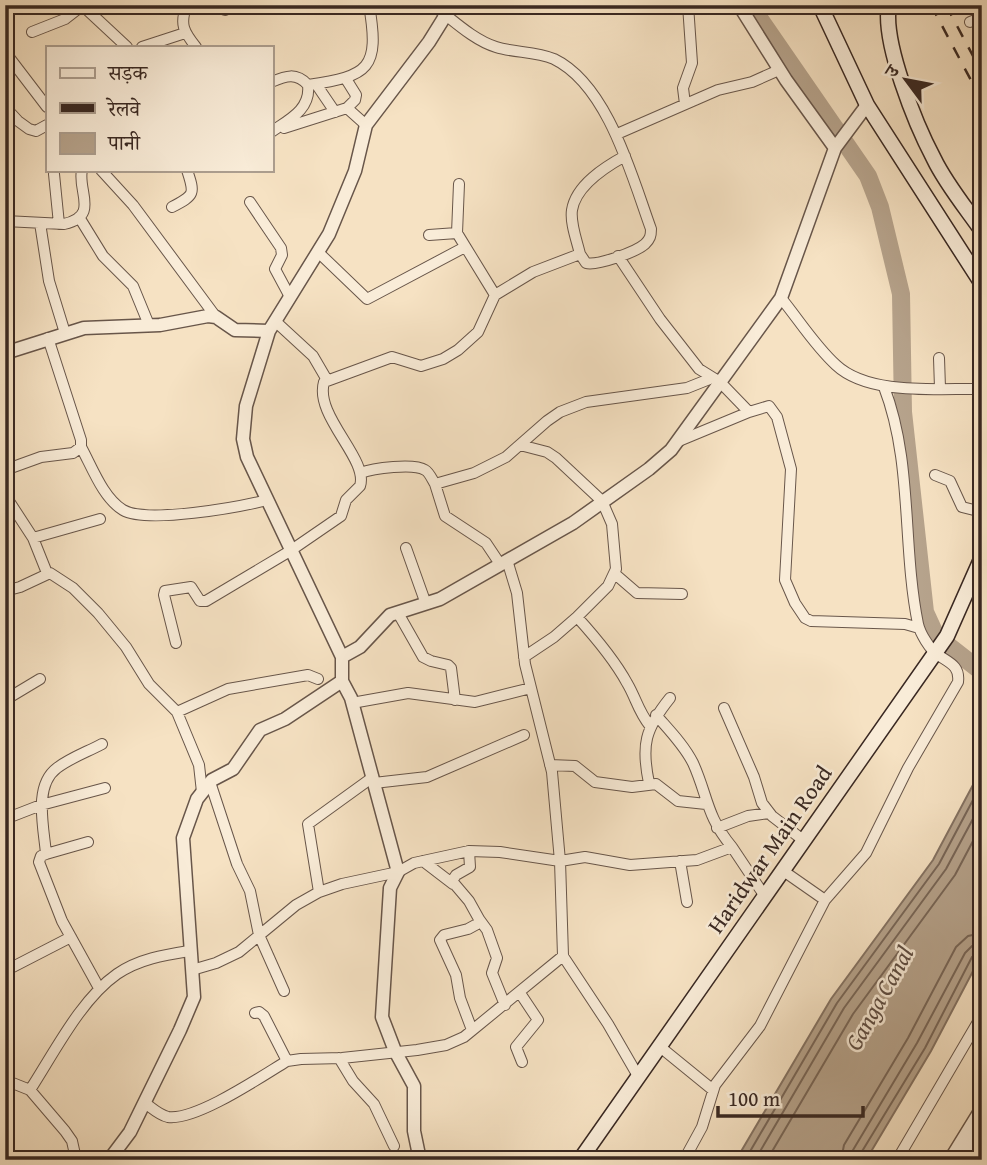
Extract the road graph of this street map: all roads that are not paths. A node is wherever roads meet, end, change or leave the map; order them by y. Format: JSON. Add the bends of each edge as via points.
{"nodes":[{"id":1,"x":83,"y":5,"type":"edge"},
{"id":2,"x":187,"y":5,"type":"edge"},
{"id":3,"x":212,"y":5,"type":"edge"},
{"id":4,"x":232,"y":5,"type":"edge"},
{"id":5,"x":369,"y":5,"type":"edge"},
{"id":6,"x":433,"y":5,"type":"edge"},
{"id":7,"x":688,"y":5,"type":"edge"},
{"id":8,"x":739,"y":5,"type":"edge"},
{"id":9,"x":820,"y":5,"type":"edge"},
{"id":10,"x":889,"y":5,"type":"edge"},
{"id":11,"x":449,"y":10,"type":"edge"},
{"id":12,"x":982,"y":17,"type":"edge"},
{"id":13,"x":970,"y":22,"type":"dead end"},
{"id":14,"x":32,"y":32,"type":"dead end"},
{"id":15,"x":185,"y":33,"type":"junction"},
{"id":16,"x":126,"y":46,"type":"edge"},
{"id":17,"x":145,"y":46,"type":"edge"},
{"id":18,"x":195,"y":46,"type":"edge"},
{"id":19,"x":5,"y":52,"type":"edge"},
{"id":20,"x":779,"y":70,"type":"junction"},
{"id":21,"x":346,"y":79,"type":"junction"},
{"id":22,"x":273,"y":81,"type":"edge"},
{"id":23,"x":312,"y":85,"type":"junction"},
{"id":24,"x":685,"y":104,"type":"junction"},
{"id":25,"x":867,"y":105,"type":"junction"},
{"id":26,"x":46,"y":106,"type":"edge"},
{"id":27,"x":5,"y":107,"type":"edge"},
{"id":28,"x":347,"y":108,"type":"junction"},
{"id":29,"x":335,"y":112,"type":"junction"},
{"id":30,"x":296,"y":120,"type":"junction"},
{"id":31,"x":366,"y":125,"type":"junction"},
{"id":32,"x":46,"y":126,"type":"edge"},
{"id":33,"x":273,"y":131,"type":"edge"},
{"id":34,"x":617,"y":134,"type":"junction"},
{"id":35,"x":835,"y":148,"type":"junction"},
{"id":36,"x":625,"y":156,"type":"junction"},
{"id":37,"x":81,"y":172,"type":"edge"},
{"id":38,"x":103,"y":172,"type":"edge"},
{"id":39,"x":188,"y":172,"type":"edge"},
{"id":40,"x":54,"y":174,"type":"dead end"},
{"id":41,"x":459,"y":184,"type":"dead end"},
{"id":42,"x":250,"y":202,"type":"dead end"},
{"id":43,"x":172,"y":207,"type":"dead end"},
{"id":44,"x":79,"y":217,"type":"junction"},
{"id":45,"x":5,"y":221,"type":"edge"},
{"id":46,"x":40,"y":223,"type":"junction"},
{"id":47,"x":59,"y":223,"type":"junction"},
{"id":48,"x":982,"y":231,"type":"edge"},
{"id":49,"x":457,"y":233,"type":"junction"},
{"id":50,"x":429,"y":235,"type":"dead end"},
{"id":51,"x":465,"y":247,"type":"junction"},
{"id":52,"x":318,"y":252,"type":"junction"},
{"id":53,"x":580,"y":254,"type":"junction"},
{"id":54,"x":618,"y":256,"type":"junction"},
{"id":55,"x":982,"y":284,"type":"edge"},
{"id":56,"x":495,"y":295,"type":"junction"},
{"id":57,"x":290,"y":298,"type":"junction"},
{"id":58,"x":781,"y":298,"type":"junction"},
{"id":59,"x":216,"y":317,"type":"junction"},
{"id":60,"x":149,"y":325,"type":"junction"},
{"id":61,"x":272,"y":326,"type":"junction"},
{"id":62,"x":65,"y":333,"type":"junction"},
{"id":63,"x":48,"y":338,"type":"junction"},
{"id":64,"x":5,"y":353,"type":"edge"},
{"id":65,"x":939,"y":358,"type":"dead end"},
{"id":66,"x":327,"y":380,"type":"junction"},
{"id":67,"x":716,"y":380,"type":"junction"},
{"id":68,"x":894,"y":387,"type":"junction"},
{"id":69,"x":940,"y":388,"type":"junction"},
{"id":70,"x":982,"y":389,"type":"edge"},
{"id":71,"x":749,"y":412,"type":"junction"},
{"id":72,"x":679,"y":441,"type":"junction"},
{"id":73,"x":520,"y":445,"type":"junction"},
{"id":74,"x":81,"y":447,"type":"junction"},
{"id":75,"x":5,"y":470,"type":"edge"},
{"id":76,"x":361,"y":473,"type":"junction"},
{"id":77,"x":935,"y":475,"type":"dead end"},
{"id":78,"x":435,"y":484,"type":"junction"},
{"id":79,"x":5,"y":495,"type":"edge"},
{"id":80,"x":267,"y":500,"type":"junction"},
{"id":81,"x":602,"y":501,"type":"junction"},
{"id":82,"x":982,"y":512,"type":"edge"},
{"id":83,"x":100,"y":519,"type":"dead end"},
{"id":84,"x":33,"y":538,"type":"junction"},
{"id":85,"x":406,"y":548,"type":"dead end"},
{"id":86,"x":290,"y":551,"type":"junction"},
{"id":87,"x":982,"y":556,"type":"edge"},
{"id":88,"x":503,"y":562,"type":"junction"},
{"id":89,"x":47,"y":573,"type":"junction"},
{"id":90,"x":615,"y":574,"type":"junction"},
{"id":91,"x":5,"y":591,"type":"edge"},
{"id":92,"x":682,"y":594,"type":"dead end"},
{"id":93,"x":426,"y":604,"type":"junction"},
{"id":94,"x":398,"y":613,"type":"junction"},
{"id":95,"x":578,"y":617,"type":"junction"},
{"id":96,"x":919,"y":628,"type":"junction"},
{"id":97,"x":176,"y":643,"type":"dead end"},
{"id":98,"x":937,"y":651,"type":"junction"},
{"id":99,"x":342,"y":657,"type":"junction"},
{"id":100,"x":524,"y":657,"type":"junction"},
{"id":101,"x":40,"y":679,"type":"dead end"},
{"id":102,"x":318,"y":679,"type":"dead end"},
{"id":103,"x":342,"y":681,"type":"junction"},
{"id":104,"x":531,"y":688,"type":"junction"},
{"id":105,"x":670,"y":698,"type":"dead end"},
{"id":106,"x":5,"y":700,"type":"edge"},
{"id":107,"x":455,"y":700,"type":"junction"},
{"id":108,"x":352,"y":703,"type":"junction"},
{"id":109,"x":724,"y":708,"type":"dead end"},
{"id":110,"x":177,"y":712,"type":"junction"},
{"id":111,"x":656,"y":715,"type":"junction"},
{"id":112,"x":650,"y":726,"type":"junction"},
{"id":113,"x":524,"y":735,"type":"dead end"},
{"id":114,"x":102,"y":744,"type":"dead end"},
{"id":115,"x":550,"y":765,"type":"junction"},
{"id":116,"x":374,"y":780,"type":"junction"},
{"id":117,"x":649,"y":783,"type":"junction"},
{"id":118,"x":206,"y":787,"type":"junction"},
{"id":119,"x":105,"y":788,"type":"dead end"},
{"id":120,"x":706,"y":804,"type":"junction"},
{"id":121,"x":41,"y":805,"type":"junction"},
{"id":122,"x":769,"y":813,"type":"junction"},
{"id":123,"x":5,"y":819,"type":"edge"},
{"id":124,"x":717,"y":828,"type":"junction"},
{"id":125,"x":803,"y":840,"type":"junction"},
{"id":126,"x":88,"y":842,"type":"dead end"},
{"id":127,"x":732,"y":847,"type":"junction"},
{"id":128,"x":469,"y":851,"type":"junction"},
{"id":129,"x":46,"y":854,"type":"junction"},
{"id":130,"x":423,"y":861,"type":"junction"},
{"id":131,"x":560,"y":861,"type":"junction"},
{"id":132,"x":680,"y":861,"type":"junction"},
{"id":133,"x":782,"y":870,"type":"junction"},
{"id":134,"x":398,"y":872,"type":"junction"},
{"id":135,"x":453,"y":884,"type":"junction"},
{"id":136,"x":319,"y":892,"type":"junction"},
{"id":137,"x":764,"y":895,"type":"junction"},
{"id":138,"x":825,"y":900,"type":"junction"},
{"id":139,"x":687,"y":902,"type":"dead end"},
{"id":140,"x":479,"y":919,"type":"junction"},
{"id":141,"x":259,"y":935,"type":"junction"},
{"id":142,"x":71,"y":937,"type":"junction"},
{"id":143,"x":189,"y":951,"type":"junction"},
{"id":144,"x":563,"y":956,"type":"junction"},
{"id":145,"x":192,"y":970,"type":"junction"},
{"id":146,"x":5,"y":971,"type":"edge"},
{"id":147,"x":99,"y":988,"type":"junction"},
{"id":148,"x":284,"y":991,"type":"dead end"},
{"id":149,"x":520,"y":993,"type":"junction"},
{"id":150,"x":505,"y":1005,"type":"junction"},
{"id":151,"x":255,"y":1013,"type":"dead end"},
{"id":152,"x":982,"y":1015,"type":"edge"},
{"id":153,"x":472,"y":1030,"type":"junction"},
{"id":154,"x":659,"y":1046,"type":"junction"},
{"id":155,"x":395,"y":1051,"type":"junction"},
{"id":156,"x":339,"y":1058,"type":"junction"},
{"id":157,"x":286,"y":1061,"type":"junction"},
{"id":158,"x":522,"y":1062,"type":"dead end"},
{"id":159,"x":638,"y":1076,"type":"junction"},
{"id":160,"x":5,"y":1080,"type":"edge"},
{"id":161,"x":30,"y":1090,"type":"junction"},
{"id":162,"x":713,"y":1090,"type":"junction"},
{"id":163,"x":145,"y":1103,"type":"junction"},
{"id":164,"x":982,"y":1108,"type":"edge"},
{"id":165,"x":982,"y":1130,"type":"edge"},
{"id":166,"x":982,"y":1144,"type":"edge"},
{"id":167,"x":394,"y":1146,"type":"dead end"},
{"id":168,"x":76,"y":1159,"type":"edge"},
{"id":169,"x":416,"y":1159,"type":"edge"},
{"id":170,"x":109,"y":1160,"type":"edge"},
{"id":171,"x":580,"y":1160,"type":"edge"},
{"id":172,"x":684,"y":1160,"type":"edge"},
{"id":173,"x":897,"y":1160,"type":"edge"},
{"id":174,"x":950,"y":1160,"type":"edge"},
{"id":175,"x":963,"y":1160,"type":"edge"},
{"id":176,"x":972,"y":1160,"type":"edge"}],
"edges":[{"from":1,"to":14,"type":"street","via":[[65,19]]},
{"from":1,"to":16,"type":"street"},
{"from":2,"to":15,"type":"street","via":[[181,19]]},
{"from":3,"to":4,"type":"street","via":[[225,10]]},
{"from":5,"to":21,"type":"street","via":[[373,48],[363,68]]},
{"from":6,"to":11,"type":"street"},
{"from":7,"to":24,"type":"street","via":[[692,63],[683,88]]},
{"from":8,"to":20,"type":"street"},
{"from":9,"to":25,"type":"main road"},
{"from":10,"to":48,"type":"main road","via":[[890,47],[918,123],[934,161]]},
{"from":11,"to":31,"type":"street"},
{"from":11,"to":34,"type":"street","via":[[495,47],[540,54],[564,66],[583,83]]},
{"from":12,"to":13,"type":"street"},
{"from":15,"to":17,"type":"street"},
{"from":15,"to":18,"type":"street"},
{"from":19,"to":26,"type":"street"},
{"from":20,"to":24,"type":"street"},
{"from":20,"to":35,"type":"street"},
{"from":21,"to":23,"type":"street"},
{"from":21,"to":28,"type":"street","via":[[356,95]]},
{"from":22,"to":23,"type":"street","via":[[297,76]]},
{"from":23,"to":29,"type":"street"},
{"from":23,"to":30,"type":"street"},
{"from":24,"to":34,"type":"street"},
{"from":25,"to":35,"type":"street"},
{"from":25,"to":55,"type":"main road"},
{"from":27,"to":32,"type":"street","via":[[33,131]]},
{"from":28,"to":29,"type":"street"},
{"from":28,"to":31,"type":"street"},
{"from":29,"to":30,"type":"street"},
{"from":30,"to":33,"type":"street"},
{"from":31,"to":52,"type":"street","via":[[347,194]]},
{"from":34,"to":36,"type":"street"},
{"from":35,"to":58,"type":"street"},
{"from":36,"to":53,"type":"street","via":[[601,169],[572,207]]},
{"from":36,"to":54,"type":"street","via":[[651,235],[641,247]]},
{"from":37,"to":44,"type":"street","via":[[86,200]]},
{"from":38,"to":59,"type":"street"},
{"from":39,"to":43,"type":"street","via":[[193,193]]},
{"from":40,"to":47,"type":"street"},
{"from":41,"to":49,"type":"street"},
{"from":42,"to":57,"type":"street","via":[[281,248],[275,269]]},
{"from":44,"to":47,"type":"street"},
{"from":44,"to":60,"type":"street","via":[[103,256],[133,286]]},
{"from":45,"to":46,"type":"street"},
{"from":46,"to":47,"type":"street"},
{"from":46,"to":62,"type":"street","via":[[49,281]]},
{"from":49,"to":50,"type":"street"},
{"from":49,"to":51,"type":"street"},
{"from":51,"to":52,"type":"street","via":[[367,299]]},
{"from":51,"to":56,"type":"street"},
{"from":52,"to":57,"type":"street"},
{"from":53,"to":54,"type":"street","via":[[591,264]]},
{"from":53,"to":56,"type":"street","via":[[533,272]]},
{"from":54,"to":67,"type":"street","via":[[699,369]]},
{"from":56,"to":66,"type":"street","via":[[478,332],[443,359],[421,366],[392,357]]},
{"from":57,"to":61,"type":"street"},
{"from":58,"to":67,"type":"street"},
{"from":58,"to":68,"type":"street","via":[[837,366],[861,380]]},
{"from":59,"to":60,"type":"street"},
{"from":59,"to":61,"type":"street","via":[[234,330]]},
{"from":60,"to":62,"type":"street","via":[[97,326]]},
{"from":61,"to":66,"type":"street","via":[[313,355]]},
{"from":61,"to":80,"type":"street","via":[[246,406],[243,439]]},
{"from":62,"to":63,"type":"street"},
{"from":63,"to":64,"type":"street"},
{"from":63,"to":74,"type":"street"},
{"from":65,"to":69,"type":"street"},
{"from":66,"to":76,"type":"street","via":[[323,388],[330,417]]},
{"from":67,"to":71,"type":"street"},
{"from":67,"to":72,"type":"street"},
{"from":67,"to":73,"type":"street","via":[[586,402],[547,421]]},
{"from":68,"to":69,"type":"street"},
{"from":68,"to":96,"type":"street","via":[[891,406],[901,448]]},
{"from":69,"to":70,"type":"street"},
{"from":71,"to":72,"type":"street"},
{"from":71,"to":96,"type":"street","via":[[772,408],[785,441],[792,484],[785,580],[805,618]]},
{"from":72,"to":81,"type":"street","via":[[649,469]]},
{"from":73,"to":78,"type":"street","via":[[474,473]]},
{"from":73,"to":81,"type":"street","via":[[556,458]]},
{"from":74,"to":75,"type":"street"},
{"from":74,"to":80,"type":"street","via":[[109,497],[130,513],[197,513]]},
{"from":76,"to":78,"type":"street","via":[[421,468]]},
{"from":76,"to":86,"type":"street","via":[[360,486],[346,500],[341,516]]},
{"from":77,"to":82,"type":"street","via":[[950,481],[962,507]]},
{"from":78,"to":88,"type":"street","via":[[445,516],[486,543]]},
{"from":79,"to":84,"type":"street"},
{"from":80,"to":86,"type":"street"},
{"from":81,"to":88,"type":"street","via":[[573,523]]},
{"from":81,"to":90,"type":"street","via":[[613,531]]},
{"from":83,"to":84,"type":"street"},
{"from":84,"to":89,"type":"street"},
{"from":85,"to":93,"type":"street"},
{"from":86,"to":97,"type":"street","via":[[206,601],[200,601],[191,587],[165,591]]},
{"from":86,"to":99,"type":"street"},
{"from":87,"to":98,"type":"main road","name":"Haridwar Main Road"},
{"from":88,"to":93,"type":"street"},
{"from":88,"to":100,"type":"street","via":[[517,593]]},
{"from":89,"to":91,"type":"street"},
{"from":89,"to":110,"type":"street","via":[[73,588],[91,606],[126,647],[149,684]]},
{"from":90,"to":92,"type":"street","via":[[637,593]]},
{"from":90,"to":95,"type":"street"},
{"from":93,"to":94,"type":"street"},
{"from":94,"to":99,"type":"street"},
{"from":94,"to":107,"type":"street","via":[[423,657],[451,668]]},
{"from":95,"to":100,"type":"street"},
{"from":95,"to":112,"type":"street","via":[[627,682]]},
{"from":96,"to":98,"type":"street"},
{"from":98,"to":125,"type":"main road","name":"Haridwar Main Road"},
{"from":98,"to":138,"type":"street","via":[[957,669],[956,689],[908,768],[866,853]]},
{"from":99,"to":103,"type":"street"},
{"from":100,"to":104,"type":"street"},
{"from":101,"to":106,"type":"street"},
{"from":102,"to":110,"type":"street","via":[[308,675],[228,689]]},
{"from":103,"to":108,"type":"street"},
{"from":103,"to":118,"type":"street","via":[[260,730],[233,769]]},
{"from":104,"to":107,"type":"street","via":[[480,702]]},
{"from":104,"to":115,"type":"street"},
{"from":105,"to":111,"type":"street"},
{"from":107,"to":108,"type":"street","via":[[408,693]]},
{"from":108,"to":116,"type":"street"},
{"from":109,"to":122,"type":"street"},
{"from":110,"to":118,"type":"street"},
{"from":111,"to":112,"type":"street"},
{"from":111,"to":120,"type":"street","via":[[687,753]]},
{"from":112,"to":117,"type":"street","via":[[645,747]]},
{"from":113,"to":116,"type":"street","via":[[427,777]]},
{"from":114,"to":121,"type":"street","via":[[54,769]]},
{"from":115,"to":117,"type":"street","via":[[575,765],[601,783],[632,787]]},
{"from":115,"to":131,"type":"street"},
{"from":116,"to":134,"type":"street"},
{"from":116,"to":136,"type":"street","via":[[308,824]]},
{"from":117,"to":120,"type":"street","via":[[660,785],[678,800]]},
{"from":118,"to":141,"type":"street","via":[[250,891]]},
{"from":118,"to":143,"type":"street","via":[[183,838]]},
{"from":119,"to":121,"type":"street"},
{"from":120,"to":124,"type":"street"},
{"from":121,"to":123,"type":"street"},
{"from":121,"to":129,"type":"street"},
{"from":122,"to":124,"type":"street"},
{"from":122,"to":125,"type":"street"},
{"from":124,"to":127,"type":"street"},
{"from":125,"to":133,"type":"main road","name":"Haridwar Main Road"},
{"from":126,"to":129,"type":"street"},
{"from":127,"to":132,"type":"street"},
{"from":127,"to":137,"type":"street"},
{"from":128,"to":130,"type":"street"},
{"from":128,"to":131,"type":"street"},
{"from":128,"to":135,"type":"street","via":[[470,867],[454,877]]},
{"from":129,"to":142,"type":"street","via":[[38,862]]},
{"from":130,"to":134,"type":"street"},
{"from":130,"to":135,"type":"street"},
{"from":131,"to":132,"type":"street","via":[[576,857],[630,865]]},
{"from":131,"to":144,"type":"street"},
{"from":132,"to":139,"type":"street"},
{"from":133,"to":137,"type":"main road","name":"Haridwar Main Road"},
{"from":133,"to":138,"type":"street"},
{"from":134,"to":136,"type":"street"},
{"from":134,"to":155,"type":"street","via":[[390,888],[382,1017]]},
{"from":135,"to":140,"type":"street"},
{"from":136,"to":141,"type":"street"},
{"from":137,"to":154,"type":"main road","name":"Haridwar Main Road"},
{"from":138,"to":162,"type":"street","via":[[760,1026]]},
{"from":140,"to":150,"type":"street","via":[[492,941],[497,958],[492,973]]},
{"from":140,"to":153,"type":"street","via":[[474,927],[440,940]]},
{"from":141,"to":145,"type":"street","via":[[239,952]]},
{"from":141,"to":148,"type":"street"},
{"from":142,"to":146,"type":"street"},
{"from":142,"to":147,"type":"street"},
{"from":143,"to":145,"type":"street"},
{"from":143,"to":147,"type":"street","via":[[153,957],[119,972]]},
{"from":144,"to":149,"type":"street"},
{"from":144,"to":159,"type":"street"},
{"from":145,"to":163,"type":"street","via":[[194,997]]},
{"from":147,"to":161,"type":"street"},
{"from":149,"to":150,"type":"street"},
{"from":149,"to":158,"type":"street","via":[[538,1020],[516,1046]]},
{"from":150,"to":153,"type":"street"},
{"from":151,"to":157,"type":"street","via":[[264,1016]]},
{"from":152,"to":173,"type":"street"},
{"from":153,"to":155,"type":"street","via":[[446,1045]]},
{"from":154,"to":159,"type":"main road","name":"Haridwar Main Road"},
{"from":154,"to":162,"type":"street"},
{"from":155,"to":156,"type":"street"},
{"from":155,"to":169,"type":"street","via":[[414,1086]]},
{"from":156,"to":157,"type":"street"},
{"from":156,"to":167,"type":"street","via":[[374,1104]]},
{"from":157,"to":163,"type":"street","via":[[188,1114],[161,1115]]},
{"from":159,"to":171,"type":"main road","name":"Haridwar Main Road"},
{"from":160,"to":161,"type":"street"},
{"from":161,"to":168,"type":"street","via":[[72,1141]]},
{"from":162,"to":172,"type":"street","via":[[702,1127]]},
{"from":163,"to":170,"type":"street"},
{"from":164,"to":174,"type":"street"},
{"from":165,"to":175,"type":"street"},
{"from":166,"to":176,"type":"street"}]}
